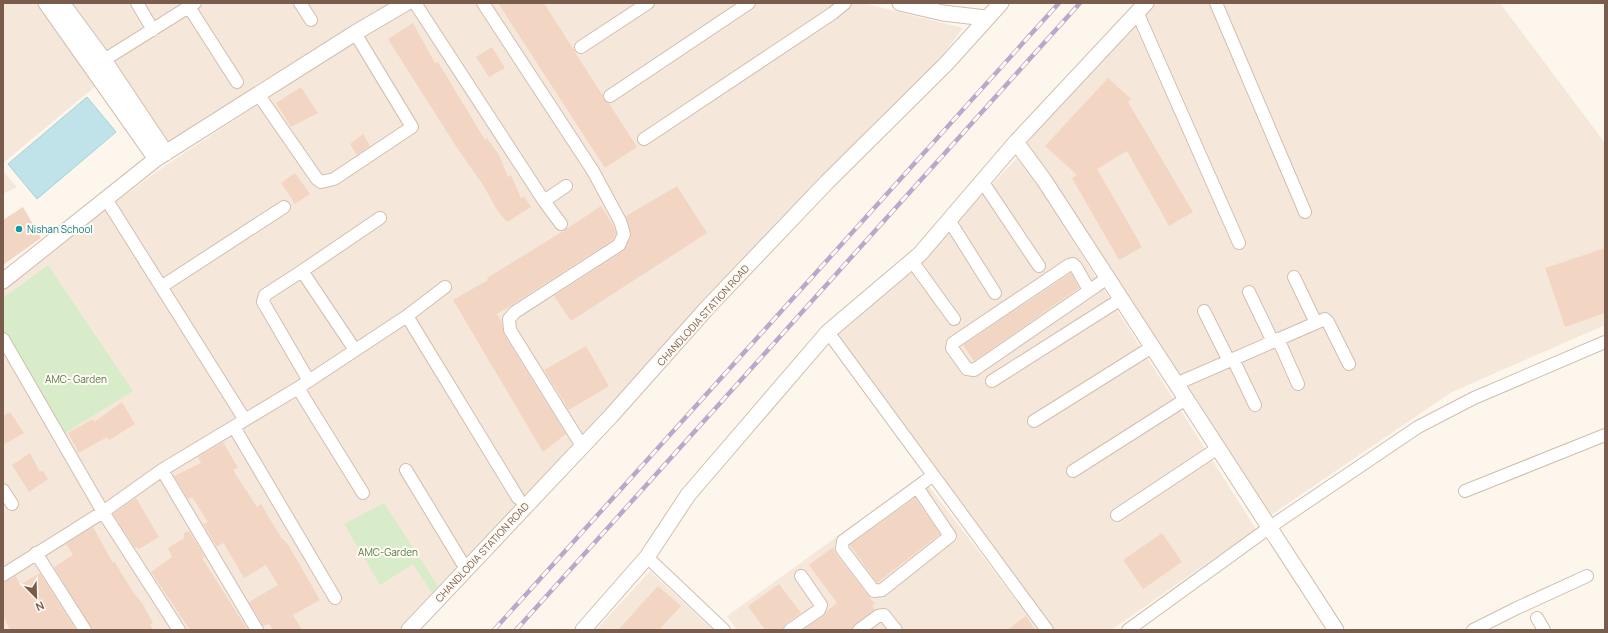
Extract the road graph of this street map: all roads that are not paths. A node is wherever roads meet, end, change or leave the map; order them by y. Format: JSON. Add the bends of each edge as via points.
{"nodes":[{"id":1,"x":46,"y":3,"type":"edge"},
{"id":2,"x":62,"y":3,"type":"edge"},
{"id":3,"x":138,"y":3,"type":"edge"},
{"id":4,"x":300,"y":3,"type":"edge"},
{"id":5,"x":406,"y":3,"type":"edge"},
{"id":6,"x":415,"y":3,"type":"edge"},
{"id":7,"x":483,"y":3,"type":"edge"},
{"id":8,"x":648,"y":3,"type":"edge"},
{"id":9,"x":748,"y":3,"type":"edge"},
{"id":10,"x":845,"y":3,"type":"edge"},
{"id":11,"x":900,"y":3,"type":"edge"},
{"id":12,"x":1000,"y":3,"type":"edge"},
{"id":13,"x":1216,"y":3,"type":"edge"},
{"id":14,"x":192,"y":5,"type":"edge"},
{"id":15,"x":1141,"y":8,"type":"edge"},
{"id":16,"x":986,"y":18,"type":"junction"},
{"id":17,"x":311,"y":20,"type":"dead end"},
{"id":18,"x":153,"y":30,"type":"junction"},
{"id":19,"x":355,"y":33,"type":"junction"},
{"id":20,"x":581,"y":47,"type":"dead end"},
{"id":21,"x":104,"y":60,"type":"junction"},
{"id":22,"x":237,"y":82,"type":"dead end"},
{"id":23,"x":258,"y":94,"type":"junction"},
{"id":24,"x":610,"y":96,"type":"dead end"},
{"id":25,"x":644,"y":139,"type":"dead end"},
{"id":26,"x":1016,"y":142,"type":"junction"},
{"id":27,"x":161,"y":156,"type":"junction"},
{"id":28,"x":982,"y":181,"type":"junction"},
{"id":29,"x":566,"y":186,"type":"dead end"},
{"id":30,"x":106,"y":199,"type":"junction"},
{"id":31,"x":544,"y":201,"type":"junction"},
{"id":32,"x":284,"y":207,"type":"dead end"},
{"id":33,"x":1304,"y":212,"type":"dead end"},
{"id":34,"x":380,"y":218,"type":"dead end"},
{"id":35,"x":949,"y":220,"type":"junction"},
{"id":36,"x":561,"y":224,"type":"dead end"},
{"id":37,"x":1239,"y":243,"type":"dead end"},
{"id":38,"x":912,"y":260,"type":"junction"},
{"id":39,"x":1039,"y":266,"type":"dead end"},
{"id":40,"x":302,"y":271,"type":"junction"},
{"id":41,"x":1294,"y":277,"type":"dead end"},
{"id":42,"x":1107,"y":278,"type":"junction"},
{"id":43,"x":3,"y":281,"type":"edge"},
{"id":44,"x":161,"y":287,"type":"junction"},
{"id":45,"x":445,"y":287,"type":"dead end"},
{"id":46,"x":1090,"y":290,"type":"junction"},
{"id":47,"x":1249,"y":292,"type":"dead end"},
{"id":48,"x":996,"y":294,"type":"dead end"},
{"id":49,"x":1121,"y":299,"type":"junction"},
{"id":50,"x":1204,"y":311,"type":"dead end"},
{"id":51,"x":407,"y":316,"type":"junction"},
{"id":52,"x":954,"y":319,"type":"dead end"},
{"id":53,"x":1316,"y":323,"type":"junction"},
{"id":54,"x":828,"y":332,"type":"junction"},
{"id":55,"x":3,"y":340,"type":"edge"},
{"id":56,"x":1275,"y":341,"type":"junction"},
{"id":57,"x":1605,"y":342,"type":"edge"},
{"id":58,"x":1152,"y":347,"type":"junction"},
{"id":59,"x":355,"y":350,"type":"junction"},
{"id":60,"x":1231,"y":360,"type":"junction"},
{"id":61,"x":1349,"y":364,"type":"dead end"},
{"id":62,"x":309,"y":381,"type":"junction"},
{"id":63,"x":992,"y":381,"type":"dead end"},
{"id":64,"x":1176,"y":384,"type":"junction"},
{"id":65,"x":1298,"y":384,"type":"dead end"},
{"id":66,"x":298,"y":388,"type":"junction"},
{"id":67,"x":1186,"y":398,"type":"junction"},
{"id":68,"x":1255,"y":405,"type":"dead end"},
{"id":69,"x":245,"y":420,"type":"junction"},
{"id":70,"x":1034,"y":421,"type":"dead end"},
{"id":71,"x":234,"y":428,"type":"junction"},
{"id":72,"x":1605,"y":435,"type":"edge"},
{"id":73,"x":582,"y":446,"type":"junction"},
{"id":74,"x":1218,"y":448,"type":"junction"},
{"id":75,"x":162,"y":470,"type":"junction"},
{"id":76,"x":406,"y":470,"type":"dead end"},
{"id":77,"x":1073,"y":471,"type":"dead end"},
{"id":78,"x":933,"y":475,"type":"junction"},
{"id":79,"x":917,"y":487,"type":"junction"},
{"id":80,"x":3,"y":490,"type":"edge"},
{"id":81,"x":1465,"y":491,"type":"dead end"},
{"id":82,"x":363,"y":492,"type":"dead end"},
{"id":83,"x":518,"y":498,"type":"dead end"},
{"id":84,"x":12,"y":504,"type":"dead end"},
{"id":85,"x":103,"y":512,"type":"junction"},
{"id":86,"x":1117,"y":515,"type":"dead end"},
{"id":87,"x":1270,"y":528,"type":"junction"},
{"id":88,"x":36,"y":553,"type":"junction"},
{"id":89,"x":647,"y":557,"type":"junction"},
{"id":90,"x":466,"y":569,"type":"junction"},
{"id":91,"x":3,"y":575,"type":"edge"},
{"id":92,"x":801,"y":576,"type":"dead end"},
{"id":93,"x":1587,"y":576,"type":"dead end"},
{"id":94,"x":335,"y":598,"type":"dead end"},
{"id":95,"x":1537,"y":618,"type":"dead end"},
{"id":96,"x":86,"y":630,"type":"edge"},
{"id":97,"x":180,"y":630,"type":"edge"},
{"id":98,"x":257,"y":630,"type":"edge"},
{"id":99,"x":409,"y":630,"type":"edge"},
{"id":100,"x":583,"y":630,"type":"edge"},
{"id":101,"x":724,"y":630,"type":"edge"},
{"id":102,"x":790,"y":630,"type":"edge"},
{"id":103,"x":859,"y":630,"type":"edge"},
{"id":104,"x":896,"y":630,"type":"edge"},
{"id":105,"x":1047,"y":630,"type":"edge"},
{"id":106,"x":1128,"y":630,"type":"edge"},
{"id":107,"x":1336,"y":630,"type":"edge"},
{"id":108,"x":1473,"y":630,"type":"edge"},
{"id":109,"x":1544,"y":630,"type":"edge"}],
"edges":[{"from":1,"to":27,"type":"street"},
{"from":2,"to":21,"type":"street"},
{"from":3,"to":18,"type":"street"},
{"from":4,"to":17,"type":"street"},
{"from":5,"to":19,"type":"street"},
{"from":6,"to":31,"type":"street"},
{"from":7,"to":73,"type":"street","via":[[592,171],[620,221],[624,234],[619,244],[515,312],[509,319],[510,330]]},
{"from":8,"to":20,"type":"street"},
{"from":9,"to":24,"type":"street"},
{"from":10,"to":25,"type":"street"},
{"from":11,"to":16,"type":"street","via":[[943,13]]},
{"from":12,"to":16,"type":"street","name":"CHANDLODIA STATION ROAD"},
{"from":13,"to":33,"type":"street"},
{"from":14,"to":18,"type":"street"},
{"from":14,"to":22,"type":"street"},
{"from":15,"to":26,"type":"street"},
{"from":15,"to":37,"type":"street"},
{"from":16,"to":73,"type":"street","name":"CHANDLODIA STATION ROAD","via":[[946,64],[827,182],[718,296]]},
{"from":18,"to":21,"type":"street"},
{"from":19,"to":23,"type":"street"},
{"from":19,"to":23,"type":"street","via":[[412,127],[334,179],[325,182],[317,179]]},
{"from":21,"to":27,"type":"street"},
{"from":23,"to":27,"type":"street"},
{"from":26,"to":28,"type":"street"},
{"from":26,"to":42,"type":"street","via":[[1044,180]]},
{"from":27,"to":30,"type":"street"},
{"from":28,"to":35,"type":"street"},
{"from":28,"to":39,"type":"street"},
{"from":29,"to":31,"type":"street"},
{"from":30,"to":43,"type":"street"},
{"from":30,"to":44,"type":"street"},
{"from":31,"to":36,"type":"street"},
{"from":32,"to":44,"type":"street"},
{"from":34,"to":40,"type":"street"},
{"from":35,"to":38,"type":"street"},
{"from":35,"to":48,"type":"street"},
{"from":38,"to":52,"type":"street"},
{"from":38,"to":54,"type":"street"},
{"from":40,"to":59,"type":"street"},
{"from":40,"to":62,"type":"street","via":[[265,295],[263,302]]},
{"from":41,"to":53,"type":"street"},
{"from":42,"to":46,"type":"street"},
{"from":42,"to":49,"type":"street"},
{"from":44,"to":69,"type":"street"},
{"from":45,"to":51,"type":"street"},
{"from":46,"to":46,"type":"street","via":[[974,370],[967,369],[952,348],[953,343],[1069,265],[1073,264],[1076,267]]},
{"from":47,"to":56,"type":"street"},
{"from":49,"to":58,"type":"street"},
{"from":49,"to":63,"type":"street"},
{"from":50,"to":60,"type":"street"},
{"from":51,"to":59,"type":"street"},
{"from":51,"to":83,"type":"street"},
{"from":53,"to":56,"type":"street"},
{"from":53,"to":61,"type":"street","via":[[1325,319],[1328,322]]},
{"from":54,"to":78,"type":"street"},
{"from":54,"to":89,"type":"street","via":[[688,495]]},
{"from":55,"to":85,"type":"street"},
{"from":56,"to":60,"type":"street"},
{"from":56,"to":65,"type":"street"},
{"from":57,"to":87,"type":"street","via":[[1474,398],[1418,427]]},
{"from":58,"to":64,"type":"street"},
{"from":58,"to":70,"type":"street"},
{"from":59,"to":62,"type":"street"},
{"from":60,"to":64,"type":"street"},
{"from":60,"to":68,"type":"street"},
{"from":62,"to":66,"type":"street"},
{"from":64,"to":67,"type":"street"},
{"from":66,"to":69,"type":"street"},
{"from":66,"to":82,"type":"street"},
{"from":67,"to":74,"type":"street"},
{"from":67,"to":77,"type":"street"},
{"from":69,"to":71,"type":"street"},
{"from":71,"to":75,"type":"street"},
{"from":71,"to":94,"type":"street"},
{"from":72,"to":81,"type":"street"},
{"from":73,"to":90,"type":"street","name":"CHANDLODIA STATION ROAD"},
{"from":74,"to":86,"type":"street"},
{"from":74,"to":87,"type":"street"},
{"from":75,"to":85,"type":"street"},
{"from":75,"to":98,"type":"street"},
{"from":76,"to":90,"type":"street"},
{"from":78,"to":79,"type":"street"},
{"from":78,"to":105,"type":"street"},
{"from":79,"to":79,"type":"street","via":[[841,544],[842,549],[874,591],[882,590],[950,536]]},
{"from":80,"to":84,"type":"street"},
{"from":85,"to":88,"type":"street"},
{"from":85,"to":97,"type":"street"},
{"from":87,"to":106,"type":"street"},
{"from":87,"to":107,"type":"street"},
{"from":88,"to":91,"type":"street"},
{"from":88,"to":96,"type":"street"},
{"from":89,"to":100,"type":"street"},
{"from":89,"to":101,"type":"street"},
{"from":90,"to":99,"type":"street","name":"CHANDLODIA STATION ROAD"},
{"from":92,"to":102,"type":"street","via":[[821,605],[819,610]]},
{"from":93,"to":108,"type":"street"},
{"from":95,"to":109,"type":"street"},
{"from":103,"to":104,"type":"street","via":[[878,616],[884,615]]}]}
